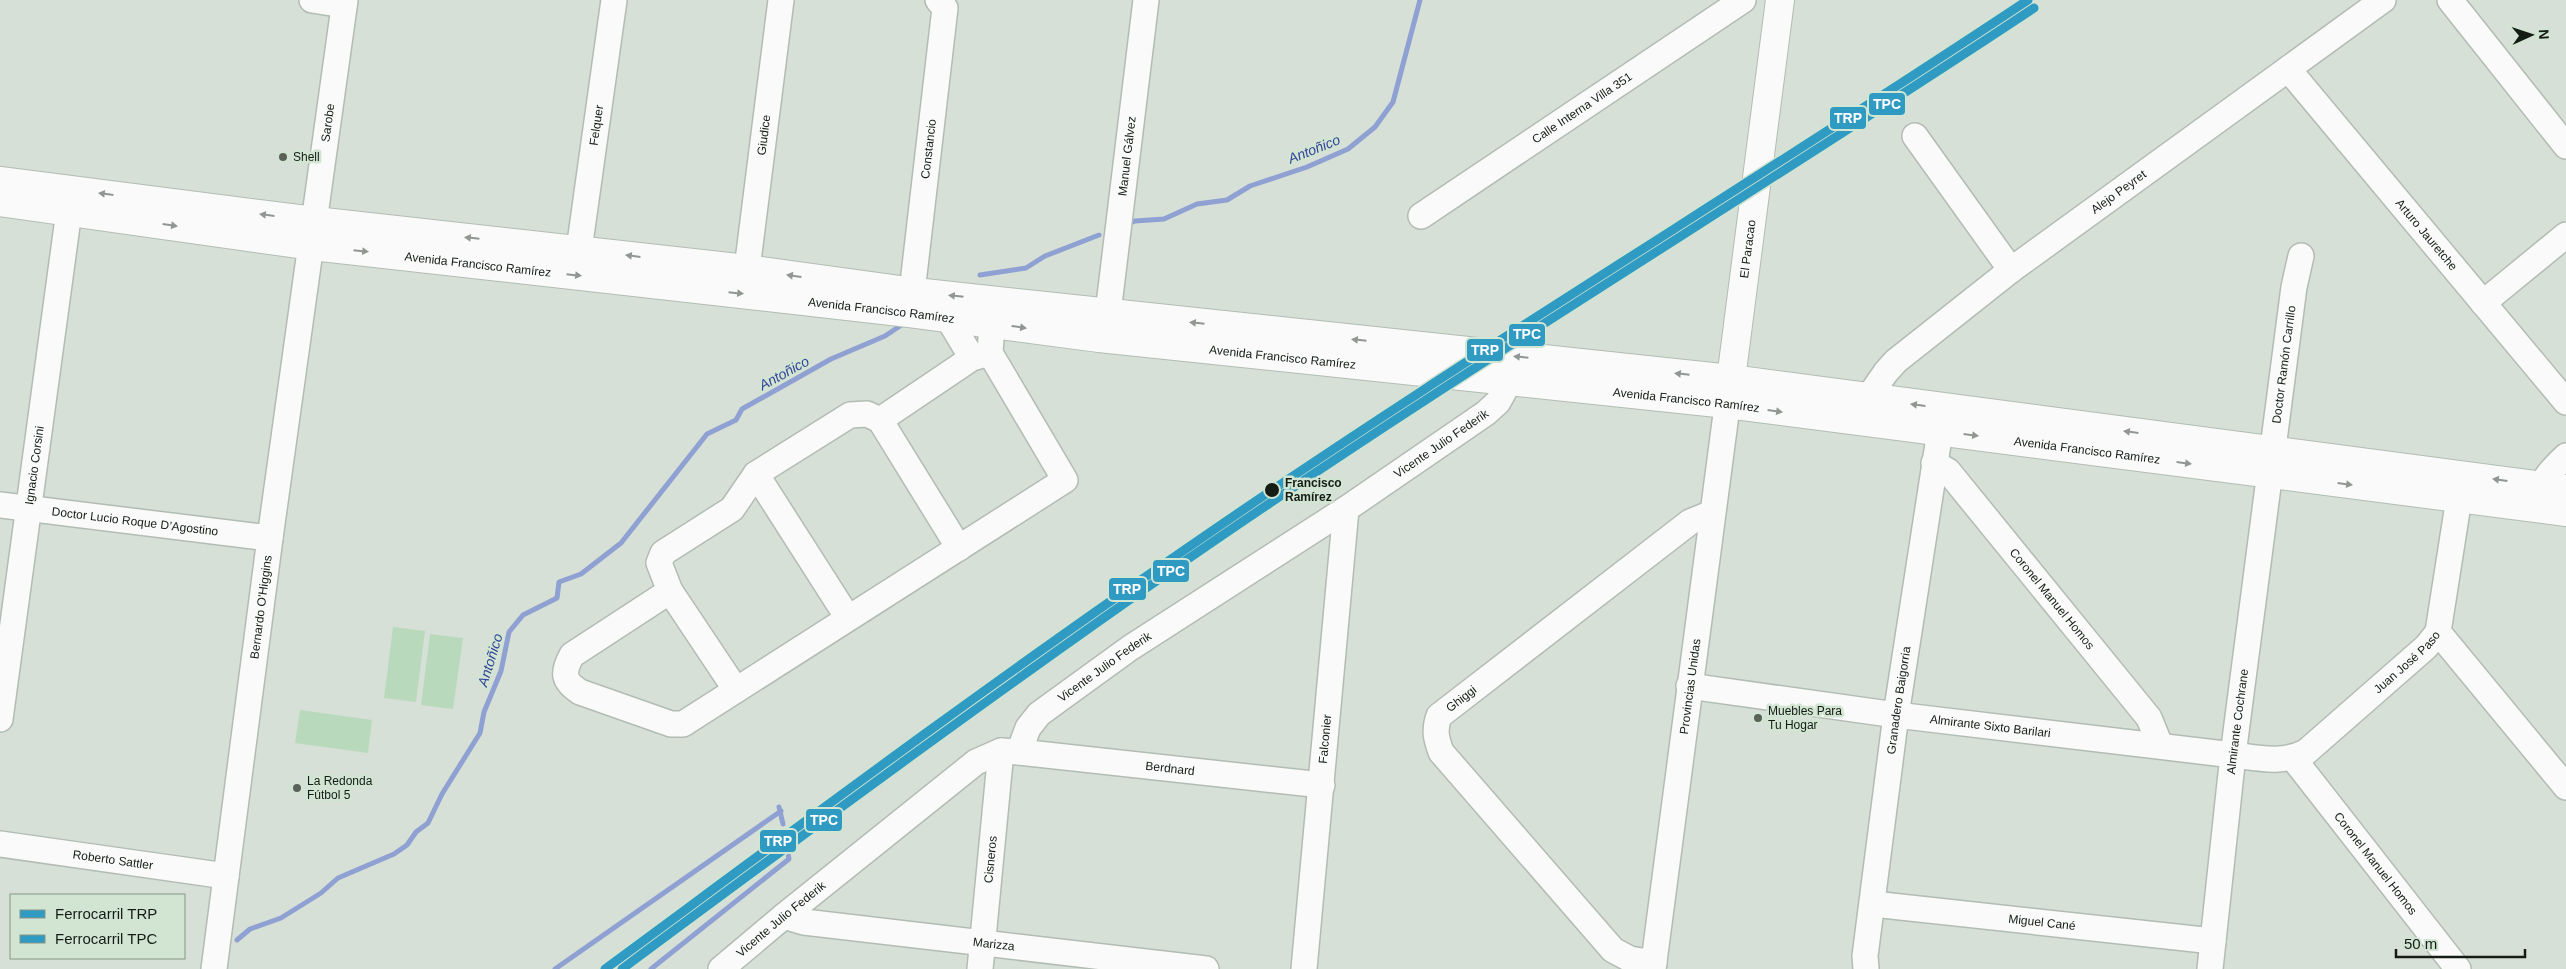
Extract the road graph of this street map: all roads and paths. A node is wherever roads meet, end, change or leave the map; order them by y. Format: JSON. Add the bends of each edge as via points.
{"nodes":[{"id":1,"x":312,"y":0,"type":"edge"},
{"id":2,"x":614,"y":0,"type":"edge"},
{"id":3,"x":781,"y":0,"type":"edge"},
{"id":4,"x":1146,"y":0,"type":"edge"},
{"id":5,"x":1743,"y":0,"type":"edge"},
{"id":6,"x":1780,"y":0,"type":"edge"},
{"id":7,"x":2383,"y":0,"type":"edge"},
{"id":8,"x":2450,"y":0,"type":"edge"},
{"id":9,"x":344,"y":2,"type":"edge"},
{"id":10,"x":942,"y":4,"type":"edge"},
{"id":11,"x":2288,"y":69,"type":"junction"},
{"id":12,"x":1915,"y":136,"type":"dead end"},
{"id":13,"x":2566,"y":146,"type":"edge"},
{"id":14,"x":0,"y":181,"type":"edge"},
{"id":15,"x":0,"y":202,"type":"edge"},
{"id":16,"x":70,"y":211,"type":"junction"},
{"id":17,"x":1421,"y":216,"type":"dead end"},
{"id":18,"x":314,"y":233,"type":"junction"},
{"id":19,"x":2566,"y":235,"type":"edge"},
{"id":20,"x":579,"y":250,"type":"junction"},
{"id":21,"x":2301,"y":256,"type":"dead end"},
{"id":22,"x":747,"y":270,"type":"junction"},
{"id":23,"x":2011,"y":270,"type":"junction"},
{"id":24,"x":912,"y":292,"type":"junction"},
{"id":25,"x":2483,"y":303,"type":"junction"},
{"id":26,"x":1108,"y":313,"type":"junction"},
{"id":27,"x":948,"y":318,"type":"junction"},
{"id":28,"x":992,"y":323,"type":"junction"},
{"id":29,"x":981,"y":356,"type":"junction"},
{"id":30,"x":1509,"y":382,"type":"junction"},
{"id":31,"x":1729,"y":392,"type":"junction"},
{"id":32,"x":1868,"y":398,"type":"junction"},
{"id":33,"x":2566,"y":402,"type":"edge"},
{"id":34,"x":880,"y":420,"type":"junction"},
{"id":35,"x":1940,"y":431,"type":"junction"},
{"id":36,"x":2566,"y":456,"type":"edge"},
{"id":37,"x":2271,"y":462,"type":"junction"},
{"id":38,"x":1934,"y":463,"type":"junction"},
{"id":39,"x":756,"y":474,"type":"junction"},
{"id":40,"x":2547,"y":494,"type":"edge"},
{"id":41,"x":2460,"y":498,"type":"junction"},
{"id":42,"x":0,"y":505,"type":"edge"},
{"id":43,"x":28,"y":509,"type":"junction"},
{"id":44,"x":1346,"y":509,"type":"junction"},
{"id":45,"x":2566,"y":512,"type":"edge"},
{"id":46,"x":1712,"y":513,"type":"junction"},
{"id":47,"x":270,"y":538,"type":"junction"},
{"id":48,"x":959,"y":548,"type":"junction"},
{"id":49,"x":670,"y":590,"type":"junction"},
{"id":50,"x":848,"y":618,"type":"junction"},
{"id":51,"x":2438,"y":632,"type":"junction"},
{"id":52,"x":3,"y":672,"type":"edge"},
{"id":53,"x":1689,"y":686,"type":"junction"},
{"id":54,"x":736,"y":690,"type":"junction"},
{"id":55,"x":1896,"y":715,"type":"junction"},
{"id":56,"x":0,"y":719,"type":"edge"},
{"id":57,"x":2160,"y":745,"type":"junction"},
{"id":58,"x":1010,"y":751,"type":"junction"},
{"id":59,"x":2233,"y":755,"type":"junction"},
{"id":60,"x":2293,"y":758,"type":"junction"},
{"id":61,"x":1322,"y":785,"type":"junction"},
{"id":62,"x":2566,"y":787,"type":"edge"},
{"id":63,"x":0,"y":844,"type":"edge"},
{"id":64,"x":226,"y":876,"type":"junction"},
{"id":65,"x":1872,"y":904,"type":"junction"},
{"id":66,"x":784,"y":916,"type":"junction"},
{"id":67,"x":2213,"y":941,"type":"junction"},
{"id":68,"x":982,"y":942,"type":"junction"},
{"id":69,"x":1653,"y":966,"type":"edge"},
{"id":70,"x":214,"y":969,"type":"edge"},
{"id":71,"x":721,"y":969,"type":"edge"},
{"id":72,"x":980,"y":969,"type":"edge"},
{"id":73,"x":1206,"y":969,"type":"edge"},
{"id":74,"x":1304,"y":969,"type":"edge"},
{"id":75,"x":1866,"y":969,"type":"edge"},
{"id":76,"x":2210,"y":969,"type":"edge"},
{"id":77,"x":2458,"y":969,"type":"edge"}],
"edges":[{"from":1,"to":9,"type":"street"},
{"from":2,"to":20,"type":"street","name":"Felquer"},
{"from":3,"to":22,"type":"street","name":"Giudice"},
{"from":4,"to":26,"type":"street","name":"Manuel Gálvez"},
{"from":5,"to":17,"type":"street","name":"Calle Interna Villa 351"},
{"from":6,"to":31,"type":"main road","name":"El Paracao"},
{"from":7,"to":11,"type":"street","name":"Alejo Peyret"},
{"from":8,"to":13,"type":"street"},
{"from":9,"to":18,"type":"street","name":"Sarobe"},
{"from":10,"to":24,"type":"street","name":"Constancio"},
{"from":11,"to":23,"type":"street","name":"Alejo Peyret"},
{"from":11,"to":25,"type":"street","name":"Arturo Jauretche"},
{"from":12,"to":23,"type":"street"},
{"from":18,"to":14,"type":"main road","name":"Avenida Francisco Ramírez","one_way":true},
{"from":15,"to":16,"type":"main road","name":"Avenida Francisco Ramírez"},
{"from":16,"to":18,"type":"main road","name":"Avenida Francisco Ramírez","one_way":true},
{"from":16,"to":43,"type":"street","name":"Ignacio Corsini"},
{"from":20,"to":18,"type":"main road","name":"Avenida Francisco Ramírez","one_way":true},
{"from":18,"to":27,"type":"main road","name":"Avenida Francisco Ramírez","one_way":true},
{"from":18,"to":47,"type":"street","name":"Bernardo O'Higgins"},
{"from":19,"to":25,"type":"street"},
{"from":22,"to":20,"type":"main road","name":"Avenida Francisco Ramírez","one_way":true},
{"from":21,"to":37,"type":"street","name":"Doctor Ramón Carrillo"},
{"from":24,"to":22,"type":"main road","name":"Avenida Francisco Ramírez","one_way":true},
{"from":23,"to":32,"type":"street","name":"Alejo Peyret","via":[[1896,361]]},
{"from":26,"to":24,"type":"main road","name":"Avenida Francisco Ramírez","one_way":true},
{"from":25,"to":33,"type":"street","name":"Arturo Jauretche"},
{"from":31,"to":26,"type":"main road","name":"Avenida Francisco Ramírez","one_way":true},
{"from":27,"to":28,"type":"main road","name":"Avenida Francisco Ramírez"},
{"from":27,"to":29,"type":"street"},
{"from":28,"to":29,"type":"street"},
{"from":28,"to":30,"type":"main road","name":"Avenida Francisco Ramírez","one_way":true,"via":[[1098,338]]},
{"from":29,"to":34,"type":"street"},
{"from":29,"to":48,"type":"street","via":[[1065,480]]},
{"from":30,"to":31,"type":"main road","name":"Avenida Francisco Ramírez"},
{"from":30,"to":44,"type":"street","name":"Vicente Julio Federik","via":[[1498,402],[1486,413]]},
{"from":31,"to":32,"type":"main road","name":"Avenida Francisco Ramírez"},
{"from":31,"to":35,"type":"main road","name":"Avenida Francisco Ramírez","one_way":true},
{"from":31,"to":46,"type":"street","name":"Provincias Unidas"},
{"from":37,"to":32,"type":"main road","name":"Avenida Francisco Ramírez","one_way":true},
{"from":34,"to":39,"type":"street","via":[[867,414],[850,415]]},
{"from":34,"to":48,"type":"street"},
{"from":35,"to":37,"type":"main road","name":"Avenida Francisco Ramírez","one_way":true},
{"from":35,"to":38,"type":"street","name":"Granadero Baigorria"},
{"from":36,"to":40,"type":"street","via":[[2548,472]]},
{"from":40,"to":37,"type":"main road","name":"Avenida Francisco Ramírez","one_way":true},
{"from":37,"to":41,"type":"main road","name":"Avenida Francisco Ramírez","one_way":true},
{"from":37,"to":59,"type":"street","name":"Almirante Cochrane"},
{"from":38,"to":55,"type":"street","name":"Granadero Baigorria"},
{"from":38,"to":57,"type":"street","name":"Coronel Manuel Homos","via":[[1948,472],[2150,718]]},
{"from":39,"to":49,"type":"street","via":[[732,509],[663,554],[659,563]]},
{"from":39,"to":50,"type":"street"},
{"from":40,"to":41,"type":"main road","name":"Avenida Francisco Ramírez"},
{"from":40,"to":45,"type":"main road","name":"Avenida Francisco Ramírez"},
{"from":41,"to":51,"type":"street","name":"Juan José Paso"},
{"from":42,"to":43,"type":"street","name":"Doctor Lucio Roque D’Agostino"},
{"from":43,"to":47,"type":"street","name":"Doctor Lucio Roque D’Agostino"},
{"from":43,"to":52,"type":"street","name":"Ignacio Corsini"},
{"from":44,"to":58,"type":"street","name":"Vicente Julio Federik","via":[[1130,648],[1039,714]]},
{"from":44,"to":61,"type":"street","name":"Falconier"},
{"from":46,"to":53,"type":"street","name":"Provincias Unidas"},
{"from":46,"to":69,"type":"street","name":"Ghiggi","via":[[1690,522],[1439,716],[1436,725],[1435,736],[1441,752],[1614,950]]},
{"from":47,"to":64,"type":"street","name":"Bernardo O'Higgins"},
{"from":48,"to":50,"type":"street"},
{"from":49,"to":54,"type":"street"},
{"from":49,"to":54,"type":"street","via":[[572,655],[566,665],[565,676],[569,684],[580,692],[677,725]]},
{"from":50,"to":54,"type":"street"},
{"from":51,"to":60,"type":"street","name":"Juan José Paso","via":[[2426,647],[2306,752]]},
{"from":51,"to":62,"type":"street"},
{"from":52,"to":56,"type":"street","name":"Ignacio Corsini"},
{"from":53,"to":55,"type":"street","name":"Almirante Sixto Barilari"},
{"from":53,"to":69,"type":"street","name":"Provincias Unidas"},
{"from":55,"to":57,"type":"street","name":"Almirante Sixto Barilari"},
{"from":55,"to":65,"type":"street","name":"Granadero Baigorria"},
{"from":57,"to":59,"type":"street","name":"Almirante Sixto Barilari"},
{"from":58,"to":61,"type":"street","name":"Berdnard"},
{"from":58,"to":66,"type":"street","name":"Vicente Julio Federik","via":[[976,762]]},
{"from":58,"to":68,"type":"street","name":"Cisneros"},
{"from":59,"to":60,"type":"street","name":"Almirante Sixto Barilari","via":[[2280,760]]},
{"from":59,"to":67,"type":"street","name":"Almirante Cochrane"},
{"from":60,"to":77,"type":"street","name":"Coronel Manuel Homos"},
{"from":61,"to":74,"type":"street","name":"Falconier"},
{"from":63,"to":64,"type":"street","name":"Roberto Sattler"},
{"from":64,"to":70,"type":"street","name":"Bernardo O'Higgins"},
{"from":65,"to":67,"type":"street","name":"Miguel Cané"},
{"from":65,"to":75,"type":"street","name":"Granadero Baigorria"},
{"from":66,"to":68,"type":"street","name":"Marizza","via":[[804,922]]},
{"from":66,"to":71,"type":"street","name":"Vicente Julio Federik"},
{"from":67,"to":76,"type":"street","name":"Almirante Cochrane"},
{"from":68,"to":72,"type":"street","name":"Cisneros"},
{"from":68,"to":73,"type":"street","name":"Marizza"}]}
